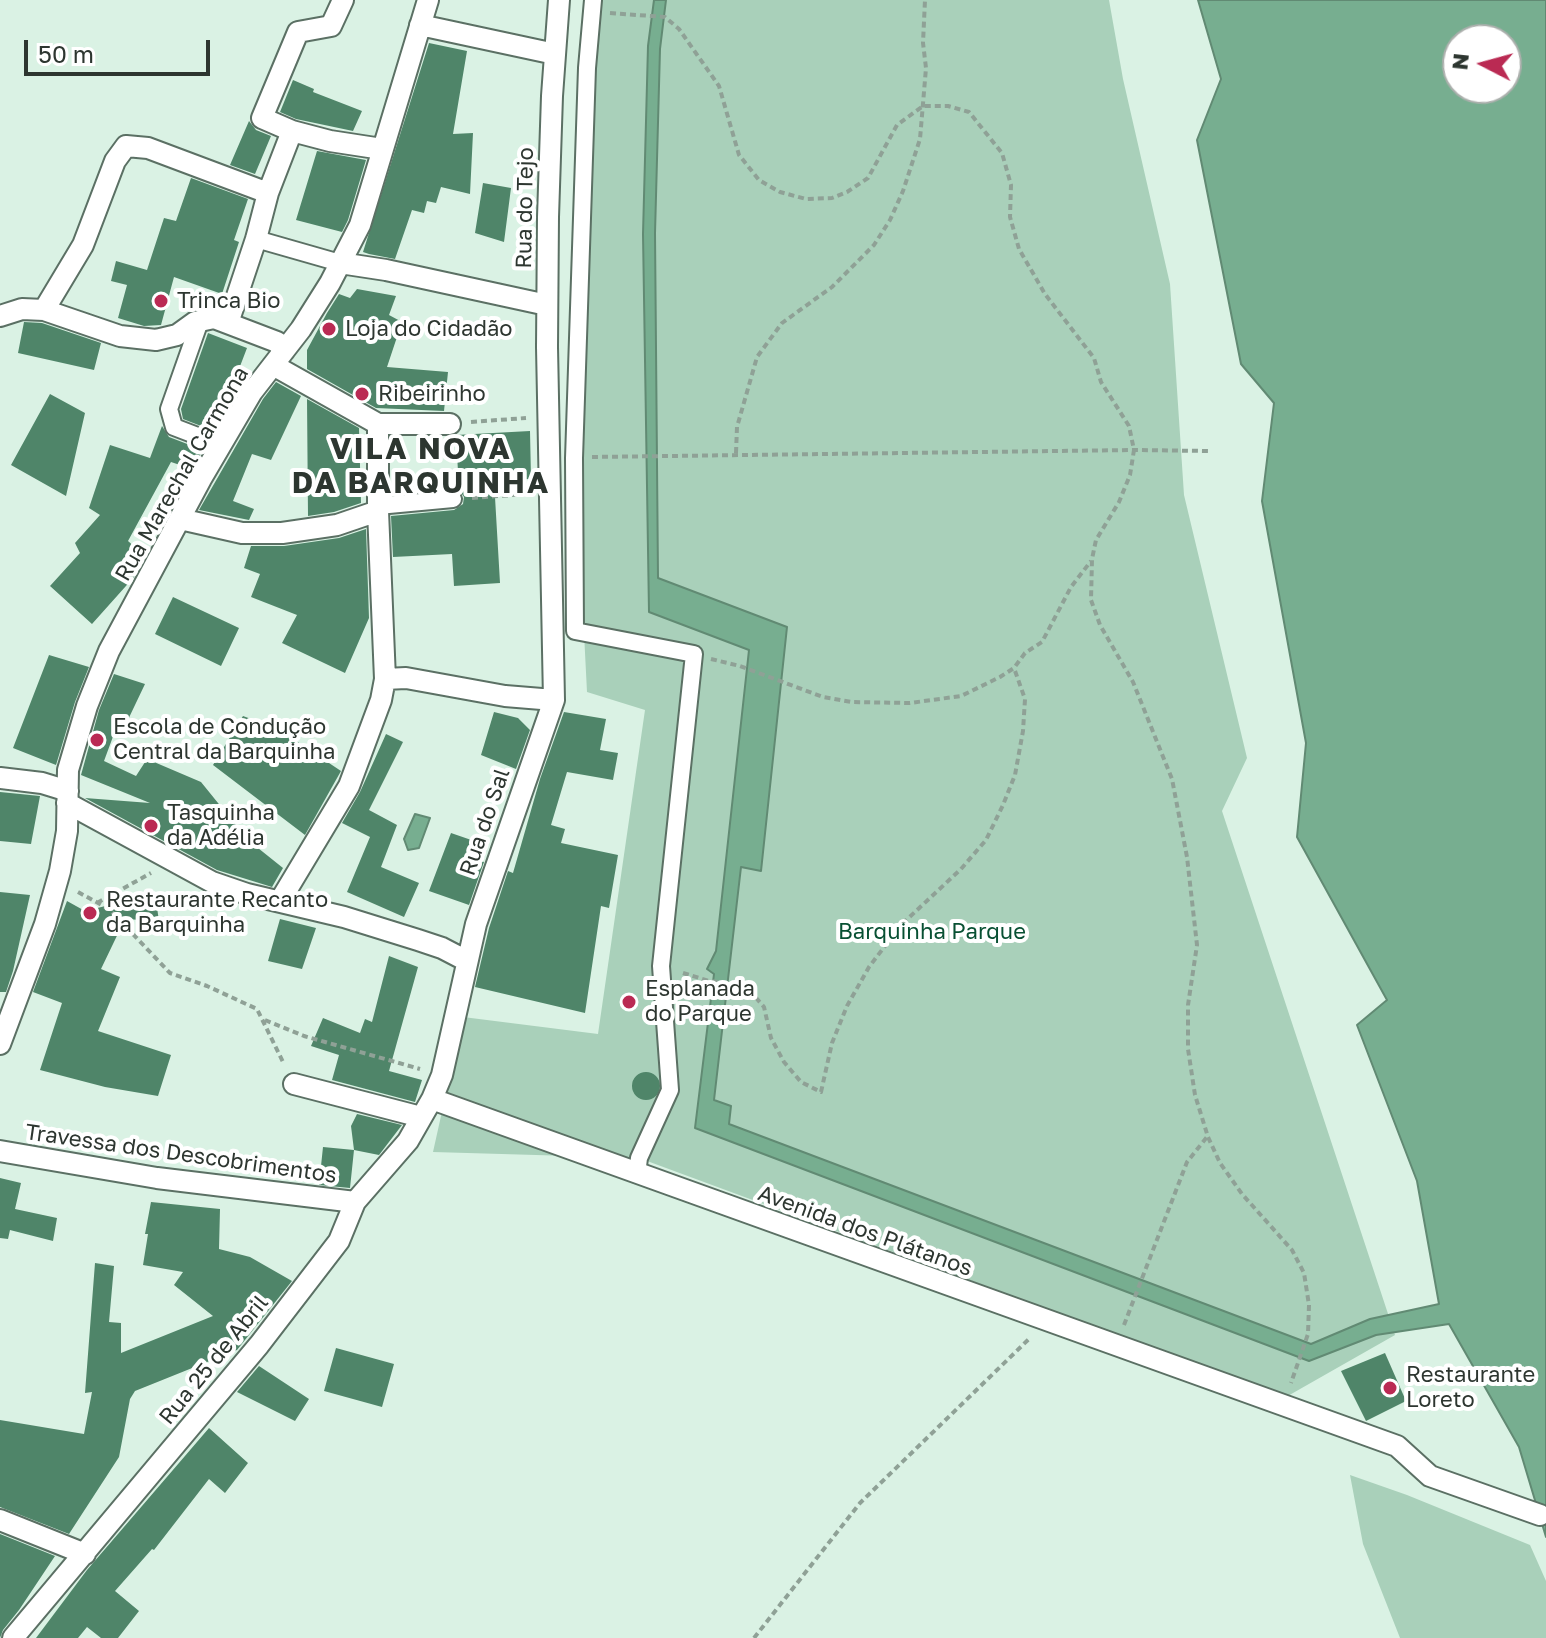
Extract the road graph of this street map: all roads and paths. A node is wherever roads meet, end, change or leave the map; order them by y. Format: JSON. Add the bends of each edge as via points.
{"nodes":[{"id":1,"x":343,"y":0,"type":"edge"},
{"id":2,"x":428,"y":0,"type":"edge"},
{"id":3,"x":559,"y":0,"type":"edge"},
{"id":4,"x":925,"y":0,"type":"edge"},
{"id":5,"x":592,"y":6,"type":"edge"},
{"id":6,"x":420,"y":25,"type":"junction"},
{"id":7,"x":555,"y":54,"type":"junction"},
{"id":8,"x":923,"y":106,"type":"junction"},
{"id":9,"x":292,"y":131,"type":"junction"},
{"id":10,"x":382,"y":149,"type":"junction"},
{"id":11,"x":268,"y":193,"type":"junction"},
{"id":12,"x":256,"y":239,"type":"junction"},
{"id":13,"x":340,"y":263,"type":"junction"},
{"id":14,"x":547,"y":305,"type":"junction"},
{"id":15,"x":44,"y":310,"type":"junction"},
{"id":16,"x":0,"y":316,"type":"edge"},
{"id":17,"x":200,"y":321,"type":"junction"},
{"id":18,"x":228,"y":323,"type":"junction"},
{"id":19,"x":278,"y":358,"type":"junction"},
{"id":20,"x":548,"y":417,"type":"junction"},
{"id":21,"x":378,"y":424,"type":"junction"},
{"id":22,"x":450,"y":424,"type":"joint"},
{"id":23,"x":221,"y":445,"type":"junction"},
{"id":24,"x":1134,"y":450,"type":"junction"},
{"id":25,"x":1210,"y":451,"type":"dead end"},
{"id":26,"x":736,"y":454,"type":"junction"},
{"id":27,"x":574,"y":458,"type":"junction"},
{"id":28,"x":550,"y":493,"type":"junction"},
{"id":29,"x":453,"y":499,"type":"joint"},
{"id":30,"x":378,"y":508,"type":"junction"},
{"id":31,"x":180,"y":519,"type":"junction"},
{"id":32,"x":1092,"y":559,"type":"junction"},
{"id":33,"x":694,"y":654,"type":"junction"},
{"id":34,"x":1014,"y":668,"type":"junction"},
{"id":35,"x":385,"y":679,"type":"junction"},
{"id":36,"x":554,"y":700,"type":"junction"},
{"id":37,"x":0,"y":778,"type":"edge"},
{"id":38,"x":67,"y":797,"type":"junction"},
{"id":39,"x":174,"y":861,"type":"junction"},
{"id":40,"x":280,"y":901,"type":"junction"},
{"id":41,"x":467,"y":961,"type":"junction"},
{"id":42,"x":661,"y":966,"type":"junction"},
{"id":43,"x":263,"y":1019,"type":"junction"},
{"id":44,"x":0,"y":1044,"type":"edge"},
{"id":45,"x":442,"y":1075,"type":"junction"},
{"id":46,"x":294,"y":1084,"type":"joint"},
{"id":47,"x":426,"y":1108,"type":"junction"},
{"id":48,"x":1208,"y":1137,"type":"junction"},
{"id":49,"x":0,"y":1151,"type":"edge"},
{"id":50,"x":637,"y":1174,"type":"junction"},
{"id":51,"x":355,"y":1202,"type":"junction"},
{"id":52,"x":1135,"y":1298,"type":"dead end"},
{"id":53,"x":1046,"y":1321,"type":"junction"},
{"id":54,"x":1299,"y":1360,"type":"dead end"},
{"id":55,"x":1540,"y":1515,"type":"dead end"},
{"id":56,"x":0,"y":1520,"type":"edge"},
{"id":57,"x":85,"y":1554,"type":"junction"},
{"id":58,"x":13,"y":1638,"type":"edge"},
{"id":59,"x":754,"y":1638,"type":"edge"}],
"edges":[{"from":1,"to":9,"type":"street","via":[[331,26],[298,32],[262,118]]},
{"from":2,"to":6,"type":"street","name":"Rua Marechal Carmona"},
{"from":3,"to":7,"type":"street","name":"Rua do Tejo"},
{"from":4,"to":8,"type":"path"},
{"from":5,"to":8,"type":"path","via":[[665,17],[688,39],[719,86],[739,155],[759,180],[780,192],[806,199],[847,192],[868,178],[897,125]]},
{"from":5,"to":27,"type":"street"},
{"from":6,"to":7,"type":"street"},
{"from":6,"to":10,"type":"street","name":"Rua Marechal Carmona"},
{"from":7,"to":14,"type":"street","name":"Rua do Tejo"},
{"from":8,"to":24,"type":"path","via":[[969,112],[1002,153],[1019,249],[1045,294],[1094,358],[1101,382],[1129,426]]},
{"from":8,"to":26,"type":"path","via":[[914,162],[874,245],[832,287],[782,323],[757,357],[737,427]]},
{"from":9,"to":10,"type":"street"},
{"from":9,"to":11,"type":"street"},
{"from":10,"to":13,"type":"street","name":"Rua Marechal Carmona","via":[[360,225]]},
{"from":11,"to":12,"type":"street"},
{"from":11,"to":15,"type":"street","via":[[148,148],[126,146],[115,161],[83,245]]},
{"from":12,"to":13,"type":"street"},
{"from":12,"to":18,"type":"street"},
{"from":13,"to":14,"type":"street"},
{"from":13,"to":19,"type":"street","name":"Rua Marechal Carmona"},
{"from":14,"to":20,"type":"street","name":"Rua do Tejo"},
{"from":15,"to":16,"type":"street"},
{"from":15,"to":17,"type":"street","via":[[120,336],[156,340]]},
{"from":17,"to":18,"type":"street"},
{"from":17,"to":23,"type":"street","via":[[169,409],[174,427]]},
{"from":18,"to":19,"type":"street","via":[[277,342]]},
{"from":19,"to":21,"type":"street"},
{"from":19,"to":23,"type":"street","name":"Rua Marechal Carmona"},
{"from":20,"to":22,"type":"path"},
{"from":20,"to":28,"type":"street","name":"Rua do Tejo"},
{"from":21,"to":22,"type":"street"},
{"from":21,"to":30,"type":"street"},
{"from":23,"to":31,"type":"street","name":"Rua Marechal Carmona"},
{"from":24,"to":25,"type":"path"},
{"from":24,"to":26,"type":"path"},
{"from":24,"to":32,"type":"path","via":[[1130,475],[1096,540]]},
{"from":26,"to":27,"type":"path"},
{"from":27,"to":33,"type":"street","via":[[575,631]]},
{"from":28,"to":29,"type":"path"},
{"from":28,"to":36,"type":"street","name":"Rua do Tejo"},
{"from":29,"to":30,"type":"street"},
{"from":30,"to":31,"type":"street","via":[[337,525],[282,533],[242,533]]},
{"from":30,"to":35,"type":"street"},
{"from":31,"to":38,"type":"street","name":"Rua Marechal Carmona","via":[[87,706],[68,770]]},
{"from":32,"to":34,"type":"path","via":[[1042,642]]},
{"from":32,"to":48,"type":"path","via":[[1091,600],[1100,625],[1133,682],[1172,779],[1197,945],[1188,1049]]},
{"from":33,"to":34,"type":"path","via":[[823,697],[910,703],[961,696]]},
{"from":33,"to":42,"type":"street"},
{"from":34,"to":42,"type":"path","via":[[1025,699],[1023,731],[1003,805],[986,840],[901,925],[869,967],[832,1043],[821,1092],[801,1082],[784,1062],[771,1038],[764,1007],[745,985],[709,981]]},
{"from":35,"to":36,"type":"street"},
{"from":35,"to":40,"type":"street","via":[[349,786]]},
{"from":36,"to":41,"type":"street","name":"Rua do Sal"},
{"from":37,"to":38,"type":"street","via":[[42,783]]},
{"from":38,"to":39,"type":"street"},
{"from":38,"to":44,"type":"street","name":"Rua Marechal Carmona","via":[[67,831],[57,881]]},
{"from":39,"to":40,"type":"street","via":[[212,882]]},
{"from":39,"to":43,"type":"path","via":[[97,903],[170,973],[257,1009]]},
{"from":40,"to":41,"type":"street","via":[[418,940]]},
{"from":41,"to":45,"type":"street","name":"Rua do Sal"},
{"from":42,"to":50,"type":"street","via":[[670,1090]]},
{"from":43,"to":45,"type":"path"},
{"from":43,"to":46,"type":"path"},
{"from":45,"to":47,"type":"street","name":"Rua 25 de Abril"},
{"from":46,"to":47,"type":"street","name":"Avenida dos Plátanos"},
{"from":47,"to":50,"type":"street","name":"Avenida dos Plátanos"},
{"from":47,"to":51,"type":"street","name":"Rua 25 de Abril","via":[[408,1141]]},
{"from":48,"to":52,"type":"path","via":[[1187,1162]]},
{"from":48,"to":54,"type":"path","via":[[1220,1163],[1292,1250],[1304,1273],[1308,1334]]},
{"from":49,"to":51,"type":"street","name":"Travessa dos Descobrimentos","via":[[157,1178]]},
{"from":50,"to":53,"type":"street","name":"Avenida dos Plátanos"},
{"from":51,"to":57,"type":"street","name":"Rua 25 de Abril","via":[[339,1241],[322,1264]]},
{"from":53,"to":55,"type":"street","name":"Avenida dos Plátanos","via":[[1397,1446],[1430,1476]]},
{"from":53,"to":59,"type":"path","via":[[860,1503]]},
{"from":56,"to":57,"type":"street"},
{"from":57,"to":58,"type":"street","name":"Rua 25 de Abril"}]}
